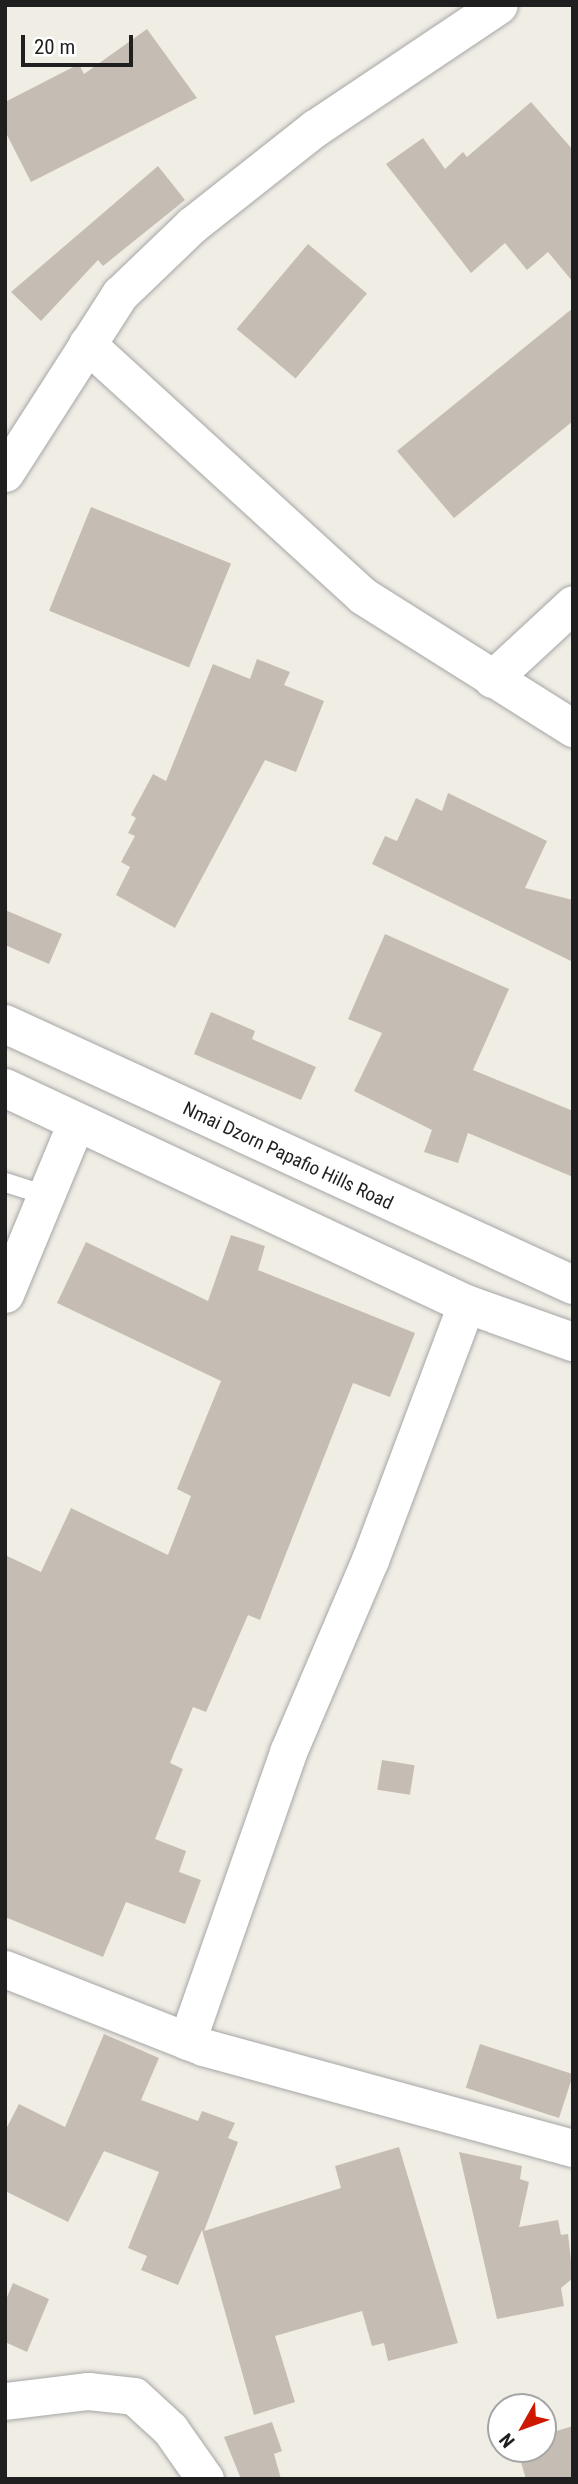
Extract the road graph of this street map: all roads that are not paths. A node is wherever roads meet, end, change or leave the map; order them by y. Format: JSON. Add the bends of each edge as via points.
{"nodes":[{"id":1,"x":499,"y":5,"type":"edge"},
{"id":2,"x":86,"y":344,"type":"junction"},
{"id":3,"x":5,"y":473,"type":"edge"},
{"id":4,"x":573,"y":604,"type":"edge"},
{"id":5,"x":492,"y":679,"type":"junction"},
{"id":6,"x":573,"y":729,"type":"edge"},
{"id":7,"x":5,"y":1024,"type":"edge"},
{"id":8,"x":5,"y":1087,"type":"edge"},
{"id":9,"x":76,"y":1123,"type":"junction"},
{"id":10,"x":5,"y":1182,"type":"edge"},
{"id":11,"x":49,"y":1196,"type":"junction"},
{"id":12,"x":573,"y":1285,"type":"edge"},
{"id":13,"x":5,"y":1294,"type":"edge"},
{"id":14,"x":466,"y":1304,"type":"junction"},
{"id":15,"x":573,"y":1342,"type":"edge"},
{"id":16,"x":5,"y":1969,"type":"edge"},
{"id":17,"x":187,"y":2041,"type":"junction"},
{"id":18,"x":573,"y":2148,"type":"edge"},
{"id":19,"x":5,"y":2401,"type":"edge"},
{"id":20,"x":205,"y":2479,"type":"edge"}],
"edges":[{"from":1,"to":2,"type":"street","via":[[315,128],[192,225],[120,294]]},
{"from":2,"to":3,"type":"street"},
{"from":2,"to":5,"type":"street","via":[[363,596]]},
{"from":4,"to":5,"type":"street"},
{"from":5,"to":6,"type":"street"},
{"from":7,"to":12,"type":"street","name":"Nmai Dzorn Papafio Hills Road"},
{"from":8,"to":9,"type":"street"},
{"from":9,"to":11,"type":"street"},
{"from":9,"to":14,"type":"street"},
{"from":10,"to":11,"type":"lane"},
{"from":11,"to":13,"type":"street"},
{"from":14,"to":15,"type":"street"},
{"from":14,"to":17,"type":"street","via":[[370,1560],[288,1752]]},
{"from":16,"to":17,"type":"street"},
{"from":17,"to":18,"type":"street"},
{"from":19,"to":20,"type":"street","via":[[88,2390],[134,2396],[170,2429]]}]}
